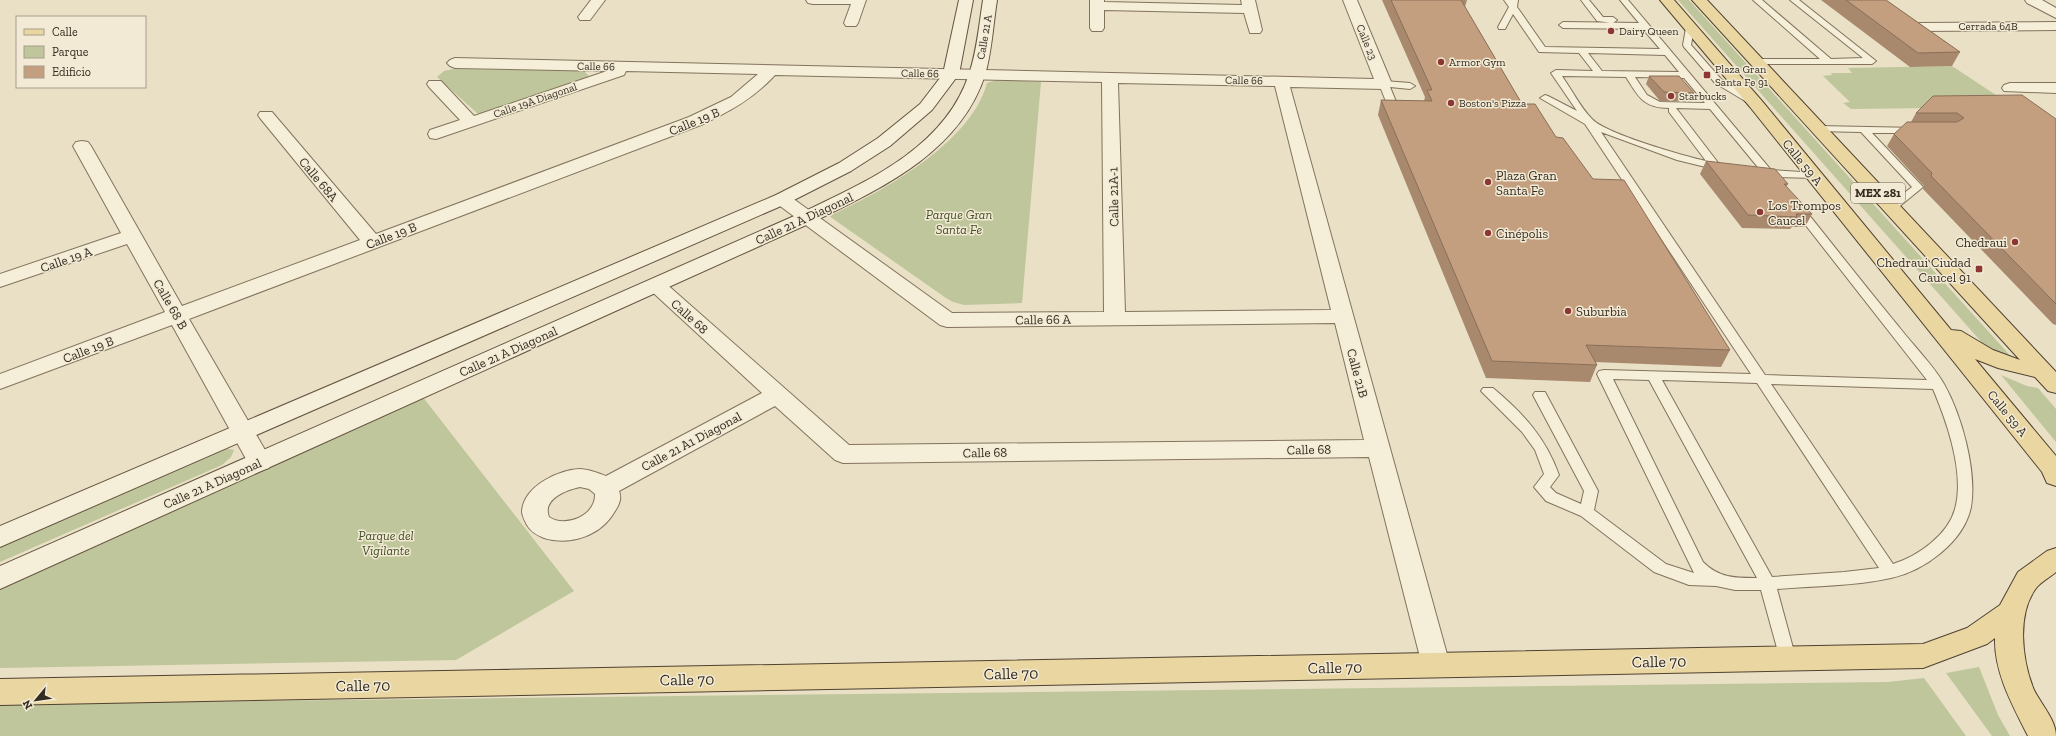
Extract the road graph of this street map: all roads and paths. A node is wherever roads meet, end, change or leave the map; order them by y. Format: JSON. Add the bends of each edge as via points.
{"nodes":[{"id":1,"x":598,"y":0,"type":"edge"},
{"id":2,"x":813,"y":0,"type":"edge"},
{"id":3,"x":859,"y":0,"type":"edge"},
{"id":4,"x":966,"y":0,"type":"edge"},
{"id":5,"x":990,"y":0,"type":"edge"},
{"id":6,"x":1350,"y":0,"type":"edge"},
{"id":7,"x":1585,"y":0,"type":"edge"},
{"id":8,"x":1624,"y":0,"type":"edge"},
{"id":9,"x":1667,"y":0,"type":"edge"},
{"id":10,"x":1699,"y":0,"type":"edge"},
{"id":11,"x":1757,"y":0,"type":"edge"},
{"id":12,"x":1794,"y":0,"type":"edge"},
{"id":13,"x":2032,"y":0,"type":"edge"},
{"id":14,"x":1512,"y":2,"type":"edge"},
{"id":15,"x":1098,"y":3,"type":"edge"},
{"id":16,"x":1249,"y":5,"type":"edge"},
{"id":17,"x":2056,"y":14,"type":"edge"},
{"id":18,"x":585,"y":17,"type":"dead end"},
{"id":19,"x":851,"y":23,"type":"dead end"},
{"id":20,"x":1643,"y":23,"type":"junction"},
{"id":21,"x":1563,"y":25,"type":"dead end"},
{"id":22,"x":1502,"y":26,"type":"dead end"},
{"id":23,"x":2056,"y":26,"type":"edge"},
{"id":24,"x":1920,"y":27,"type":"edge"},
{"id":25,"x":1097,"y":28,"type":"dead end"},
{"id":26,"x":1255,"y":30,"type":"dead end"},
{"id":27,"x":1582,"y":51,"type":"junction"},
{"id":28,"x":1667,"y":52,"type":"junction"},
{"id":29,"x":1828,"y":61,"type":"junction"},
{"id":30,"x":1757,"y":62,"type":"junction"},
{"id":31,"x":456,"y":63,"type":"dead end"},
{"id":32,"x":634,"y":67,"type":"junction"},
{"id":33,"x":771,"y":70,"type":"junction"},
{"id":34,"x":951,"y":74,"type":"junction"},
{"id":35,"x":977,"y":74,"type":"junction"},
{"id":36,"x":1599,"y":74,"type":"junction"},
{"id":37,"x":1629,"y":74,"type":"junction"},
{"id":38,"x":1686,"y":75,"type":"junction"},
{"id":39,"x":1110,"y":77,"type":"junction"},
{"id":40,"x":1281,"y":81,"type":"junction"},
{"id":41,"x":435,"y":84,"type":"dead end"},
{"id":42,"x":1384,"y":84,"type":"junction"},
{"id":43,"x":1410,"y":86,"type":"dead end"},
{"id":44,"x":2010,"y":88,"type":"dead end"},
{"id":45,"x":2056,"y":88,"type":"edge"},
{"id":46,"x":1545,"y":98,"type":"dead end"},
{"id":47,"x":1392,"y":104,"type":"edge"},
{"id":48,"x":1714,"y":108,"type":"junction"},
{"id":49,"x":266,"y":115,"type":"dead end"},
{"id":50,"x":471,"y":122,"type":"junction"},
{"id":51,"x":1589,"y":122,"type":"junction"},
{"id":52,"x":1818,"y":129,"type":"junction"},
{"id":53,"x":1864,"y":130,"type":"junction"},
{"id":54,"x":1927,"y":130,"type":"edge"},
{"id":55,"x":436,"y":134,"type":"dead end"},
{"id":56,"x":82,"y":146,"type":"dead end"},
{"id":57,"x":1716,"y":167,"type":"junction"},
{"id":58,"x":1734,"y":170,"type":"edge"},
{"id":59,"x":1754,"y":172,"type":"edge"},
{"id":60,"x":1769,"y":173,"type":"junction"},
{"id":61,"x":1813,"y":174,"type":"junction"},
{"id":62,"x":782,"y":199,"type":"junction"},
{"id":63,"x":1891,"y":208,"type":"junction"},
{"id":64,"x":808,"y":217,"type":"junction"},
{"id":65,"x":132,"y":236,"type":"junction"},
{"id":66,"x":372,"y":242,"type":"junction"},
{"id":67,"x":0,"y":281,"type":"edge"},
{"id":68,"x":656,"y":285,"type":"junction"},
{"id":69,"x":178,"y":315,"type":"junction"},
{"id":70,"x":1343,"y":316,"type":"junction"},
{"id":71,"x":1115,"y":318,"type":"junction"},
{"id":72,"x":1935,"y":324,"type":"junction"},
{"id":73,"x":1653,"y":376,"type":"junction"},
{"id":74,"x":2051,"y":376,"type":"edge"},
{"id":75,"x":1761,"y":379,"type":"junction"},
{"id":76,"x":0,"y":382,"type":"edge"},
{"id":77,"x":1938,"y":385,"type":"junction"},
{"id":78,"x":1488,"y":391,"type":"dead end"},
{"id":79,"x":777,"y":395,"type":"junction"},
{"id":80,"x":1540,"y":396,"type":"dead end"},
{"id":81,"x":244,"y":432,"type":"junction"},
{"id":82,"x":1378,"y":448,"type":"junction"},
{"id":83,"x":260,"y":462,"type":"junction"},
{"id":84,"x":2056,"y":477,"type":"edge"},
{"id":85,"x":605,"y":488,"type":"dead end"},
{"id":86,"x":1586,"y":512,"type":"junction"},
{"id":87,"x":0,"y":537,"type":"edge"},
{"id":88,"x":2056,"y":558,"type":"edge"},
{"id":89,"x":1890,"y":572,"type":"junction"},
{"id":90,"x":0,"y":578,"type":"edge"},
{"id":91,"x":1717,"y":580,"type":"junction"},
{"id":92,"x":1767,"y":582,"type":"junction"},
{"id":93,"x":2010,"y":613,"type":"junction"},
{"id":94,"x":1788,"y":658,"type":"junction"},
{"id":95,"x":1436,"y":665,"type":"junction"},
{"id":96,"x":0,"y":692,"type":"edge"},
{"id":97,"x":2044,"y":736,"type":"edge"}],
"edges":[{"from":1,"to":18,"type":"street"},
{"from":2,"to":3,"type":"street"},
{"from":3,"to":19,"type":"street"},
{"from":4,"to":34,"type":"street","name":"Calle 21 A"},
{"from":5,"to":35,"type":"street","name":"Calle 21 A"},
{"from":6,"to":42,"type":"street","name":"Calle 23"},
{"from":7,"to":20,"type":"lane","via":[[1600,20]]},
{"from":8,"to":20,"type":"lane"},
{"from":9,"to":61,"type":"main road","name":"Calle 59 A","number":"MEX 281"},
{"from":10,"to":30,"type":"main road","number":"MEX 281"},
{"from":11,"to":29,"type":"lane"},
{"from":12,"to":29,"type":"lane","via":[[1872,61]]},
{"from":13,"to":17,"type":"street"},
{"from":14,"to":22,"type":"lane"},
{"from":14,"to":27,"type":"lane","via":[[1542,50]]},
{"from":15,"to":16,"type":"street"},
{"from":15,"to":25,"type":"street"},
{"from":16,"to":26,"type":"street"},
{"from":20,"to":21,"type":"lane"},
{"from":20,"to":28,"type":"lane"},
{"from":23,"to":24,"type":"street","name":"Cerrada 64B"},
{"from":27,"to":28,"type":"lane"},
{"from":27,"to":36,"type":"lane"},
{"from":28,"to":38,"type":"lane"},
{"from":29,"to":30,"type":"lane"},
{"from":30,"to":52,"type":"main road","number":"MEX 281"},
{"from":31,"to":32,"type":"street","name":"Calle 66"},
{"from":32,"to":33,"type":"street","name":"Calle 66"},
{"from":32,"to":50,"type":"street","name":"Calle 19A Diagonal"},
{"from":33,"to":34,"type":"street","name":"Calle 66"},
{"from":33,"to":66,"type":"street","name":"Calle 19 B","via":[[747,95],[713,114]]},
{"from":34,"to":35,"type":"street","name":"Calle 66"},
{"from":34,"to":62,"type":"street","name":"Calle 21 A Diagonal","via":[[926,107],[884,142]]},
{"from":35,"to":39,"type":"street","name":"Calle 66"},
{"from":35,"to":64,"type":"street","name":"Calle 21 A Diagonal","via":[[963,105],[953,119],[939,136],[919,153],[872,185]]},
{"from":36,"to":37,"type":"lane"},
{"from":36,"to":51,"type":"lane","via":[[1556,73]]},
{"from":37,"to":38,"type":"lane"},
{"from":37,"to":48,"type":"lane","via":[[1644,96],[1658,105]]},
{"from":38,"to":48,"type":"lane"},
{"from":39,"to":40,"type":"street","name":"Calle 66"},
{"from":39,"to":71,"type":"street","name":"Calle 21A-1"},
{"from":40,"to":42,"type":"street","name":"Calle 66"},
{"from":40,"to":70,"type":"street","name":"Calle 21B"},
{"from":41,"to":50,"type":"street"},
{"from":42,"to":43,"type":"lane"},
{"from":42,"to":47,"type":"lane"},
{"from":44,"to":45,"type":"street"},
{"from":46,"to":51,"type":"lane"},
{"from":48,"to":57,"type":"lane","via":[[1672,110]]},
{"from":48,"to":60,"type":"lane"},
{"from":49,"to":66,"type":"street","name":"Calle 68A"},
{"from":50,"to":55,"type":"street","name":"Calle 19A Diagonal"},
{"from":51,"to":57,"type":"lane","via":[[1611,134],[1652,149]]},
{"from":51,"to":75,"type":"lane"},
{"from":52,"to":53,"type":"lane"},
{"from":52,"to":63,"type":"main road","number":"MEX 281"},
{"from":53,"to":54,"type":"lane"},
{"from":53,"to":63,"type":"lane","via":[[1918,187]]},
{"from":56,"to":65,"type":"street","name":"Calle 68 B"},
{"from":57,"to":58,"type":"lane"},
{"from":59,"to":60,"type":"lane"},
{"from":60,"to":61,"type":"lane"},
{"from":60,"to":77,"type":"lane","via":[[1825,239]]},
{"from":61,"to":72,"type":"main road","name":"Calle 59 A","number":"MEX 281"},
{"from":62,"to":64,"type":"street","name":"Calle 66 A"},
{"from":62,"to":81,"type":"street","name":"Calle 21 A Diagonal"},
{"from":63,"to":74,"type":"main road","number":"MEX 281"},
{"from":64,"to":68,"type":"street","name":"Calle 21 A Diagonal"},
{"from":64,"to":71,"type":"street","name":"Calle 66 A","via":[[947,320]]},
{"from":65,"to":67,"type":"street","name":"Calle 19 A"},
{"from":65,"to":69,"type":"street","name":"Calle 68 B"},
{"from":66,"to":69,"type":"street","name":"Calle 19 B"},
{"from":68,"to":79,"type":"street","name":"Calle 68"},
{"from":68,"to":83,"type":"street","name":"Calle 21 A Diagonal"},
{"from":69,"to":76,"type":"street","name":"Calle 19 B"},
{"from":69,"to":81,"type":"street","name":"Calle 68 B"},
{"from":70,"to":71,"type":"street","name":"Calle 66 A"},
{"from":70,"to":82,"type":"street","name":"Calle 21B"},
{"from":72,"to":74,"type":"main road","via":[[1975,351],[1996,361]]},
{"from":72,"to":84,"type":"main road","name":"Calle 59 A","number":"MEX 281","via":[[2052,468]]},
{"from":73,"to":75,"type":"lane"},
{"from":73,"to":91,"type":"lane","via":[[1604,374],[1697,566],[1707,576]]},
{"from":73,"to":92,"type":"lane"},
{"from":75,"to":77,"type":"lane"},
{"from":75,"to":89,"type":"lane"},
{"from":77,"to":89,"type":"lane","via":[[1951,414],[1961,456],[1963,509],[1949,537],[1923,558]]},
{"from":78,"to":86,"type":"lane","via":[[1524,424],[1542,446],[1552,475],[1541,487],[1551,497]]},
{"from":79,"to":82,"type":"street","name":"Calle 68","via":[[843,454]]},
{"from":79,"to":85,"type":"street","name":"Calle 21 A1 Diagonal"},
{"from":80,"to":86,"type":"lane","via":[[1591,491]]},
{"from":81,"to":83,"type":"street","name":"Calle 68 B"},
{"from":81,"to":87,"type":"street","name":"Calle 21 A Diagonal"},
{"from":82,"to":95,"type":"street","name":"Calle 21B"},
{"from":83,"to":90,"type":"street","name":"Calle 21 A Diagonal"},
{"from":86,"to":91,"type":"lane","via":[[1660,568],[1689,579]]},
{"from":88,"to":93,"type":"main road","via":[[2027,580]]},
{"from":89,"to":92,"type":"lane","via":[[1857,578]]},
{"from":91,"to":92,"type":"lane","via":[[1730,583]]},
{"from":92,"to":94,"type":"lane"},
{"from":93,"to":94,"type":"main road","name":"Calle 70","via":[[1977,636],[1922,656]]},
{"from":93,"to":97,"type":"main road","via":[[2009,649],[2020,692]]},
{"from":94,"to":95,"type":"main road","name":"Calle 70"},
{"from":95,"to":96,"type":"main road","name":"Calle 70"}]}
